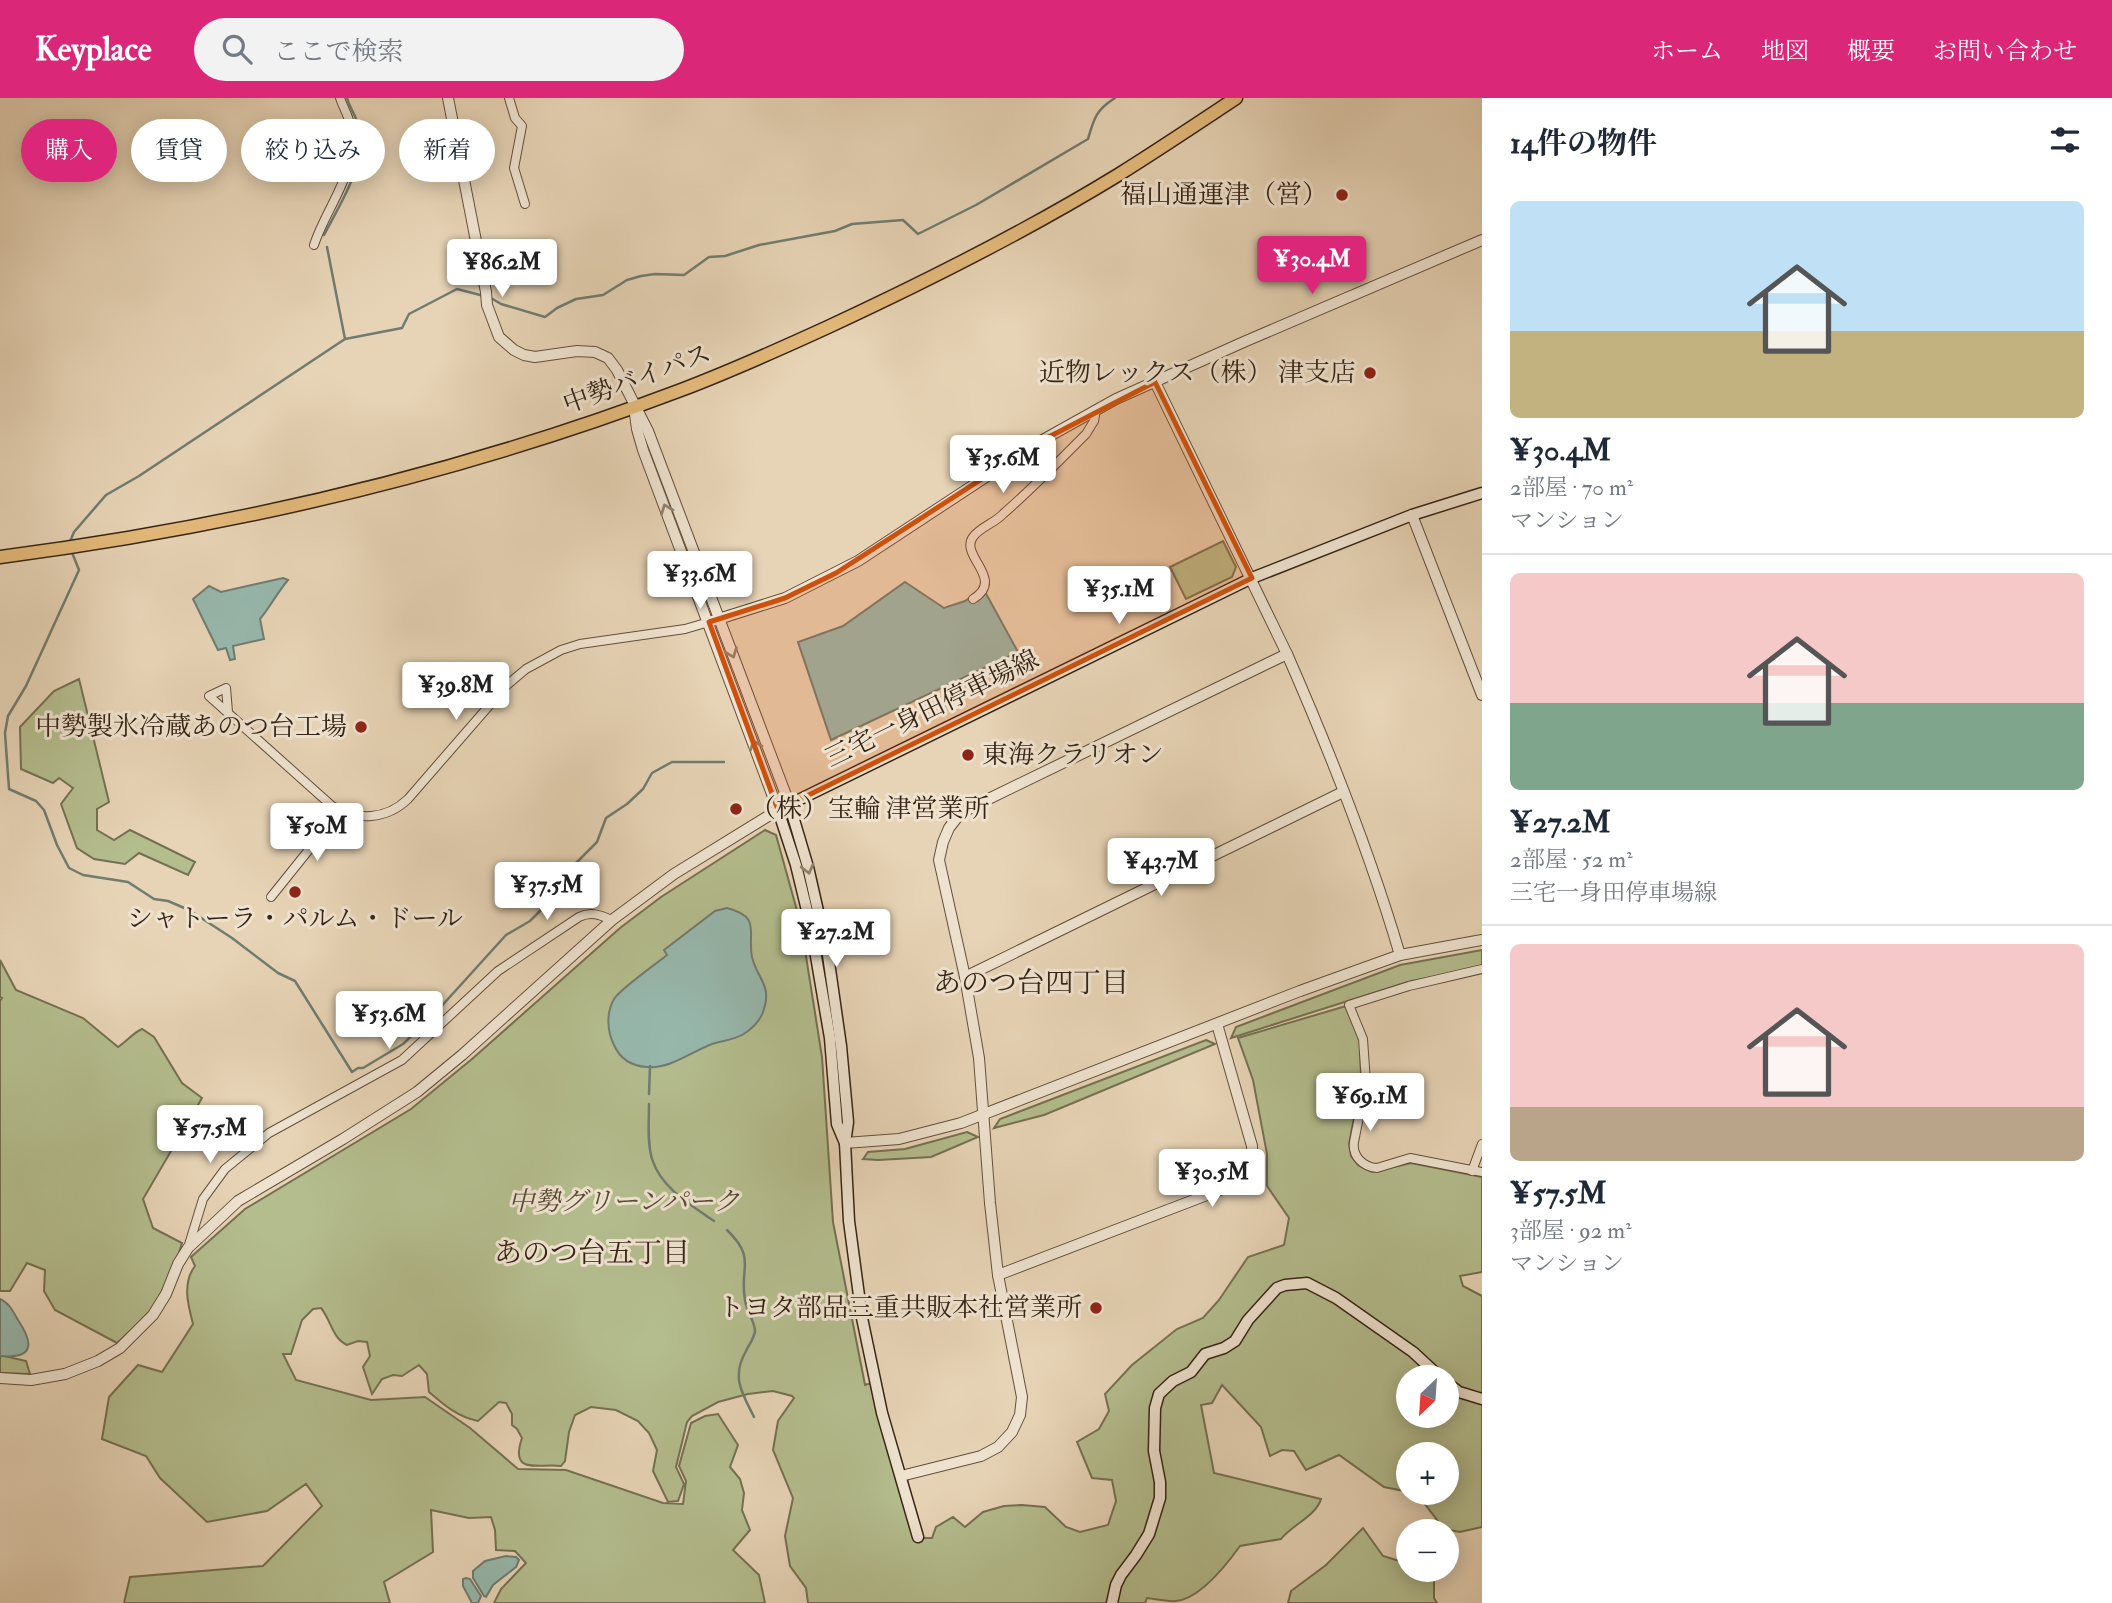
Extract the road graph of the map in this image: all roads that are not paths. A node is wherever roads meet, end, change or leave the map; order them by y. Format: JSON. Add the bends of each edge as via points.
{"nodes":[{"id":1,"x":340,"y":98,"type":"edge"},
{"id":2,"x":449,"y":98,"type":"edge"},
{"id":3,"x":509,"y":98,"type":"edge"},
{"id":4,"x":1236,"y":98,"type":"edge"},
{"id":5,"x":525,"y":204,"type":"dead end"},
{"id":6,"x":1482,"y":240,"type":"edge"},
{"id":7,"x":313,"y":245,"type":"dead end"},
{"id":8,"x":1155,"y":382,"type":"junction"},
{"id":9,"x":634,"y":407,"type":"junction"},
{"id":10,"x":1096,"y":410,"type":"junction"},
{"id":11,"x":1482,"y":493,"type":"edge"},
{"id":12,"x":1412,"y":514,"type":"junction"},
{"id":13,"x":0,"y":557,"type":"edge"},
{"id":14,"x":1252,"y":578,"type":"junction"},
{"id":15,"x":973,"y":599,"type":"dead end"},
{"id":16,"x":714,"y":621,"type":"junction"},
{"id":17,"x":1287,"y":654,"type":"junction"},
{"id":18,"x":1482,"y":695,"type":"edge"},
{"id":19,"x":228,"y":712,"type":"dead end"},
{"id":20,"x":1343,"y":792,"type":"junction"},
{"id":21,"x":789,"y":803,"type":"junction"},
{"id":22,"x":778,"y":810,"type":"junction"},
{"id":23,"x":340,"y":811,"type":"junction"},
{"id":24,"x":271,"y":897,"type":"dead end"},
{"id":25,"x":612,"y":920,"type":"junction"},
{"id":26,"x":1482,"y":940,"type":"edge"},
{"id":27,"x":1400,"y":956,"type":"junction"},
{"id":28,"x":1482,"y":970,"type":"edge"},
{"id":29,"x":965,"y":976,"type":"junction"},
{"id":30,"x":1217,"y":1024,"type":"junction"},
{"id":31,"x":984,"y":1114,"type":"junction"},
{"id":32,"x":845,"y":1143,"type":"junction"},
{"id":33,"x":1482,"y":1144,"type":"edge"},
{"id":34,"x":1472,"y":1171,"type":"junction"},
{"id":35,"x":1482,"y":1172,"type":"edge"},
{"id":36,"x":188,"y":1248,"type":"junction"},
{"id":37,"x":998,"y":1276,"type":"junction"},
{"id":38,"x":1427,"y":1365,"type":"edge"},
{"id":39,"x":0,"y":1378,"type":"edge"},
{"id":40,"x":1460,"y":1392,"type":"edge"},
{"id":41,"x":1482,"y":1399,"type":"edge"},
{"id":42,"x":901,"y":1476,"type":"junction"},
{"id":43,"x":918,"y":1537,"type":"dead end"},
{"id":44,"x":1112,"y":1603,"type":"edge"}],
"edges":[{"from":1,"to":7,"type":"street","via":[[350,124],[350,163]]},
{"from":2,"to":9,"type":"street","via":[[487,305],[499,337],[514,350],[535,357],[578,351],[602,354],[614,365]]},
{"from":3,"to":5,"type":"street","via":[[522,126],[514,168]]},
{"from":4,"to":9,"type":"highway","name":"中勢バイパス","via":[[1116,176],[996,244],[785,347]]},
{"from":6,"to":8,"type":"street"},
{"from":8,"to":10,"type":"street"},
{"from":8,"to":14,"type":"street"},
{"from":9,"to":13,"type":"highway","name":"中勢バイパス","via":[[386,484],[215,523]]},
{"from":9,"to":16,"type":"street","via":[[648,432]]},
{"from":10,"to":15,"type":"street","via":[[1086,434],[1002,516],[972,537],[971,550],[985,580],[983,591]]},
{"from":10,"to":16,"type":"street","via":[[1039,442],[858,561],[785,598]]},
{"from":11,"to":12,"type":"main road","name":"三宅一身田停車場線"},
{"from":12,"to":14,"type":"main road","name":"三宅一身田停車場線"},
{"from":12,"to":18,"type":"street"},
{"from":14,"to":17,"type":"street"},
{"from":14,"to":21,"type":"main road","name":"三宅一身田停車場線"},
{"from":16,"to":21,"type":"street","one_way":true},
{"from":22,"to":16,"type":"street","one_way":true},
{"from":16,"to":23,"type":"street","via":[[580,644],[548,657],[507,685],[401,805],[374,816]]},
{"from":17,"to":20,"type":"street"},
{"from":17,"to":29,"type":"street","via":[[959,816],[945,836],[939,860]]},
{"from":19,"to":23,"type":"street"},
{"from":20,"to":27,"type":"street"},
{"from":20,"to":29,"type":"street"},
{"from":21,"to":22,"type":"main road","name":"三宅一身田停車場線"},
{"from":21,"to":32,"type":"main road","one_way":true,"via":[[828,955],[848,1122]]},
{"from":22,"to":25,"type":"street","via":[[674,874]]},
{"from":22,"to":32,"type":"main road","via":[[811,927],[830,1038],[837,1124]]},
{"from":23,"to":24,"type":"street"},
{"from":25,"to":36,"type":"street","via":[[427,1084],[238,1201]]},
{"from":25,"to":36,"type":"street","via":[[595,914],[579,917],[498,971],[402,1060],[269,1133],[225,1169],[208,1190]]},
{"from":26,"to":27,"type":"street"},
{"from":27,"to":30,"type":"street"},
{"from":28,"to":34,"type":"street","via":[[1349,1005],[1363,1039],[1366,1082],[1354,1142],[1356,1156],[1372,1168],[1410,1158]]},
{"from":29,"to":31,"type":"street"},
{"from":30,"to":31,"type":"street"},
{"from":30,"to":37,"type":"street","via":[[1252,1146],[1245,1175],[1233,1185]]},
{"from":31,"to":32,"type":"street","via":[[920,1135]]},
{"from":31,"to":37,"type":"street"},
{"from":32,"to":42,"type":"main road","via":[[850,1231],[862,1318]]},
{"from":33,"to":34,"type":"street"},
{"from":34,"to":35,"type":"street"},
{"from":36,"to":39,"type":"street","via":[[153,1315],[120,1348],[65,1374],[31,1380]]},
{"from":37,"to":42,"type":"street","via":[[1022,1390],[1016,1426],[987,1454]]},
{"from":38,"to":44,"type":"main road","via":[[1336,1298],[1307,1283],[1277,1288],[1235,1341],[1205,1354],[1191,1371],[1158,1394],[1154,1451],[1160,1498],[1149,1534],[1121,1575]]},
{"from":40,"to":41,"type":"main road"},
{"from":42,"to":43,"type":"main road"}]}
